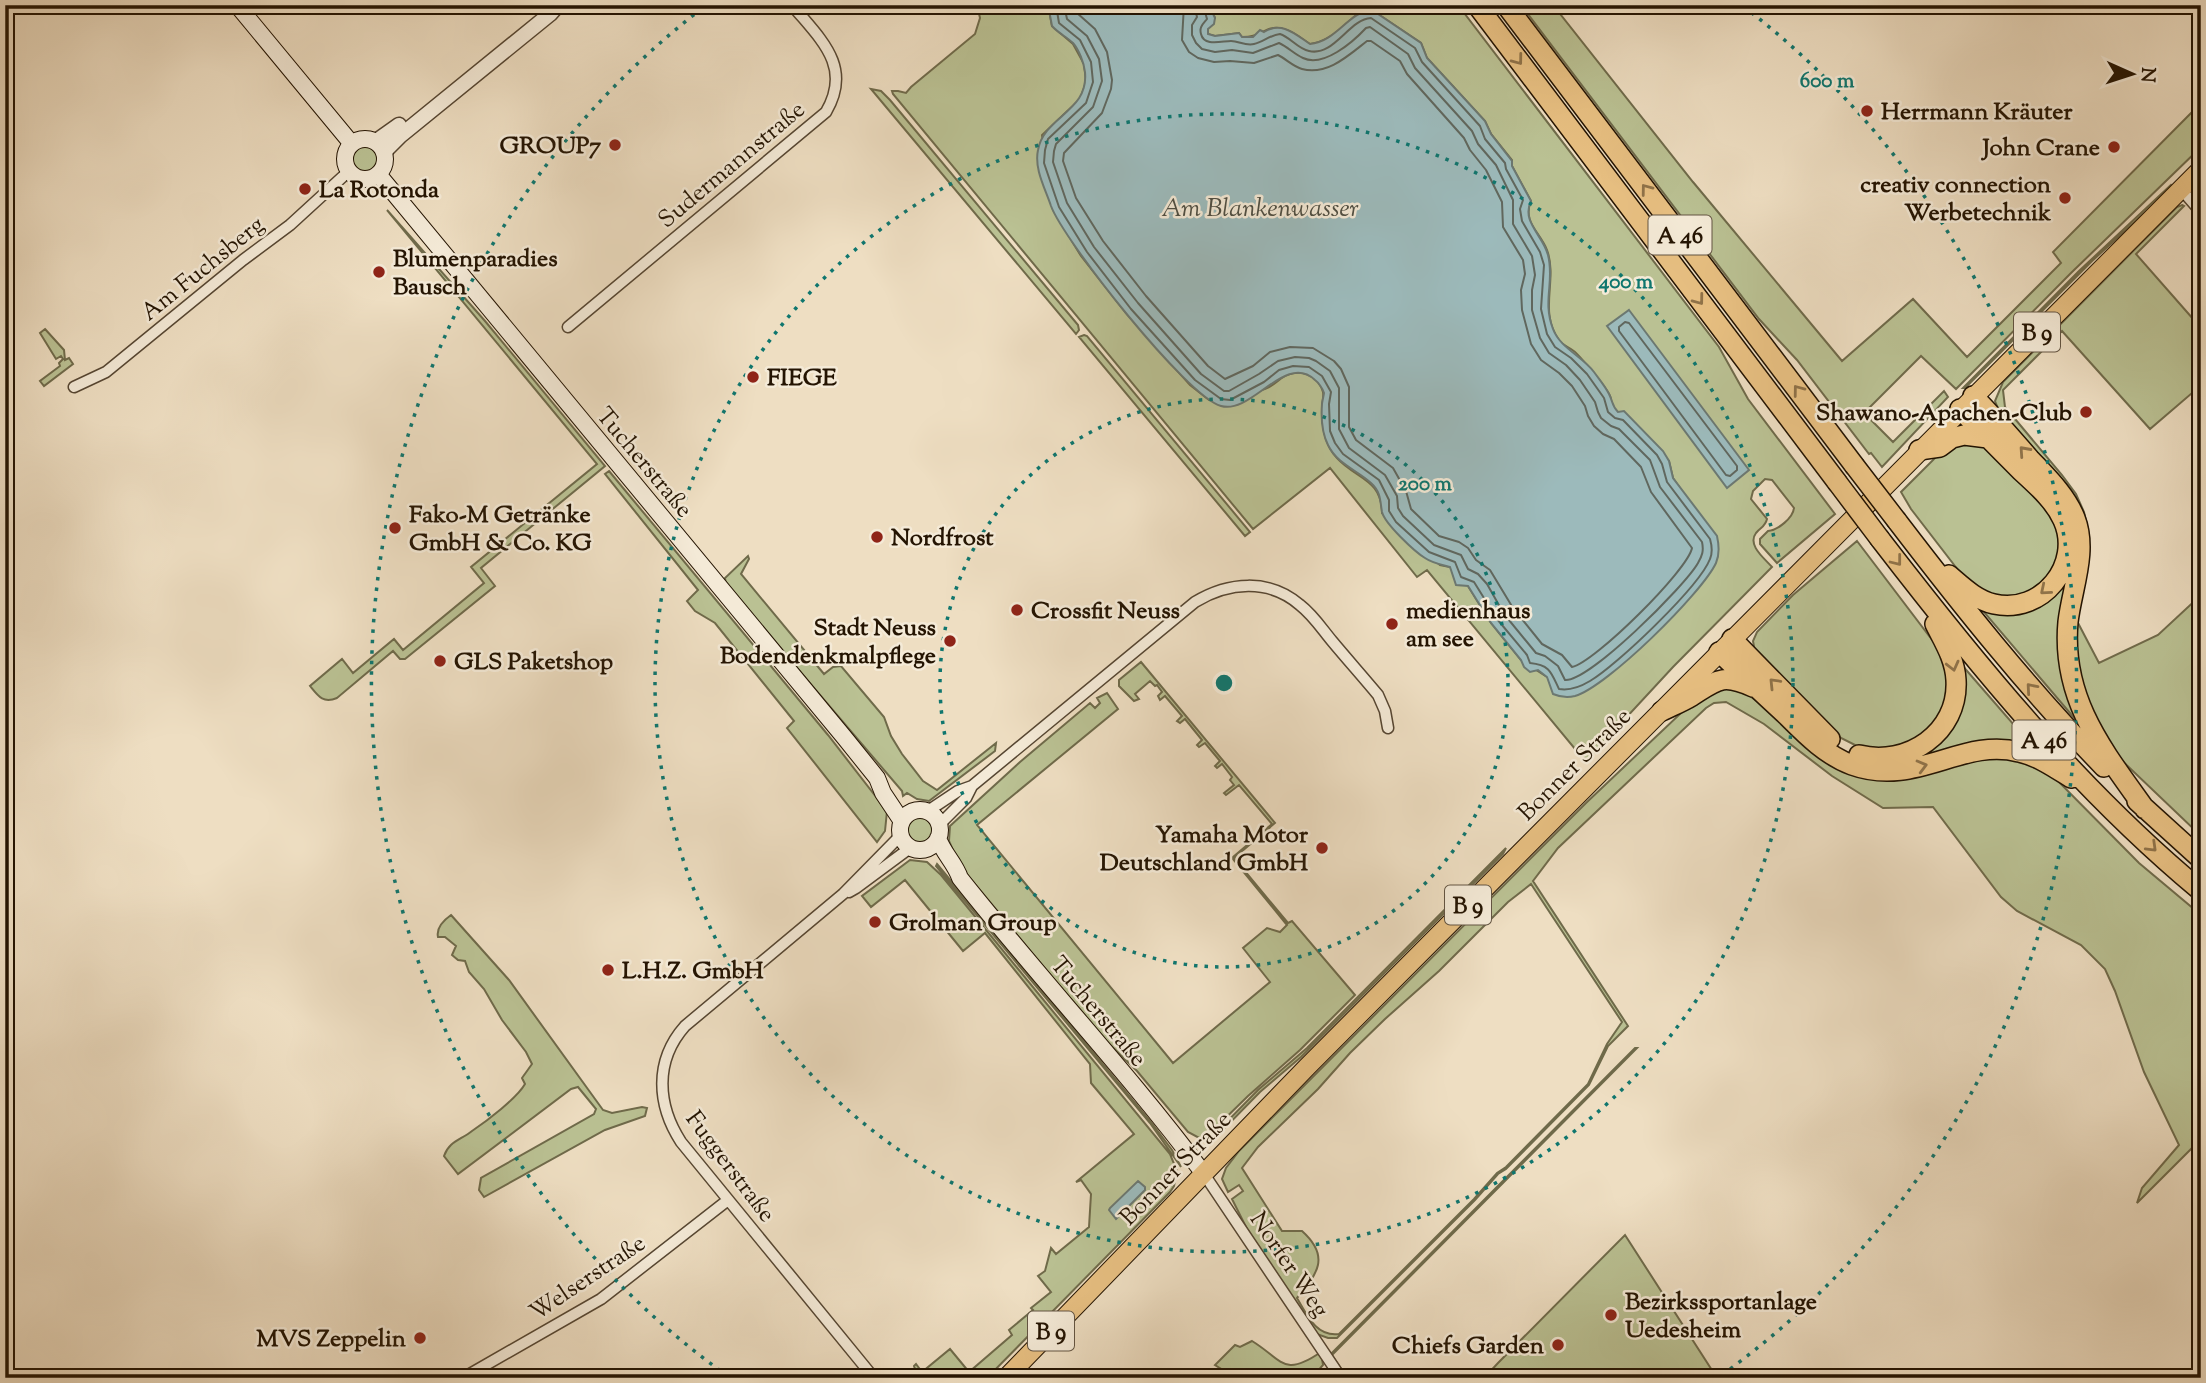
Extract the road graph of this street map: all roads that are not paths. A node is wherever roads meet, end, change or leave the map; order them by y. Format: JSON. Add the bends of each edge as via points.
{"nodes":[{"id":1,"x":237,"y":5,"type":"edge"},
{"id":2,"x":548,"y":5,"type":"edge"},
{"id":3,"x":558,"y":5,"type":"edge"},
{"id":4,"x":792,"y":5,"type":"edge"},
{"id":5,"x":1477,"y":5,"type":"edge"},
{"id":6,"x":1506,"y":5,"type":"edge"},
{"id":7,"x":352,"y":144,"type":"junction"},
{"id":8,"x":379,"y":147,"type":"junction"},
{"id":9,"x":2201,"y":169,"type":"edge"},
{"id":10,"x":349,"y":171,"type":"junction"},
{"id":11,"x":378,"y":174,"type":"junction"},
{"id":12,"x":2181,"y":189,"type":"junction"},
{"id":13,"x":2201,"y":212,"type":"edge"},
{"id":14,"x":568,"y":327,"type":"dead end"},
{"id":15,"x":74,"y":387,"type":"dead end"},
{"id":16,"x":1966,"y":403,"type":"junction"},
{"id":17,"x":1988,"y":438,"type":"junction"},
{"id":18,"x":1919,"y":450,"type":"junction"},
{"id":19,"x":1923,"y":555,"type":"junction"},
{"id":20,"x":1913,"y":583,"type":"junction"},
{"id":21,"x":1726,"y":645,"type":"junction"},
{"id":22,"x":1759,"y":691,"type":"junction"},
{"id":23,"x":1662,"y":711,"type":"junction"},
{"id":24,"x":1388,"y":728,"type":"dead end"},
{"id":25,"x":972,"y":786,"type":"junction"},
{"id":26,"x":2105,"y":802,"type":"junction"},
{"id":27,"x":2145,"y":809,"type":"junction"},
{"id":28,"x":920,"y":830,"type":"junction"},
{"id":29,"x":2201,"y":859,"type":"edge"},
{"id":30,"x":2201,"y":891,"type":"edge"},
{"id":31,"x":843,"y":894,"type":"junction"},
{"id":32,"x":1204,"y":1174,"type":"junction"},
{"id":33,"x":728,"y":1200,"type":"junction"},
{"id":34,"x":463,"y":1378,"type":"edge"},
{"id":35,"x":874,"y":1378,"type":"edge"},
{"id":36,"x":1006,"y":1378,"type":"edge"},
{"id":37,"x":1341,"y":1378,"type":"edge"}],
"edges":[{"from":1,"to":7,"type":"main road"},
{"from":2,"to":8,"type":"street"},
{"from":3,"to":8,"type":"street","via":[[400,136]]},
{"from":4,"to":14,"type":"street","name":"Sudermannstraße","via":[[828,48],[836,67],[836,91],[826,111]]},
{"from":5,"to":20,"type":"highway","number":"A 46","one_way":true,"bridge":true},
{"from":19,"to":6,"type":"highway","number":"A 46","one_way":true,"bridge":true},
{"from":7,"to":8,"type":"main road","via":[[364,138]]},
{"from":7,"to":10,"type":"main road","via":[[345,158]]},
{"from":8,"to":11,"type":"main road","via":[[384,164]]},
{"from":9,"to":12,"type":"main road","name":"Bonner Straße","number":"B 9"},
{"from":10,"to":11,"type":"main road","via":[[360,179]]},
{"from":10,"to":15,"type":"street","name":"Am Fuchsberg","via":[[290,225],[106,372]]},
{"from":11,"to":28,"type":"main road","name":"Tucherstraße","via":[[877,778],[883,793]]},
{"from":12,"to":13,"type":"street"},
{"from":12,"to":16,"type":"main road","name":"Bonner Straße","number":"B 9"},
{"from":16,"to":17,"type":"highway"},
{"from":16,"to":18,"type":"main road","name":"Bonner Straße","number":"B 9"},
{"from":27,"to":16,"type":"highway","one_way":true,"via":[[2088,725],[2072,681],[2068,621],[2080,547],[2075,519],[2053,484]]},
{"from":17,"to":18,"type":"highway","via":[[1964,435],[1940,447]]},
{"from":17,"to":19,"type":"highway","one_way":true,"via":[[2045,494],[2062,519],[2068,547],[2063,571],[2034,599],[1996,605],[1975,596]]},
{"from":18,"to":21,"type":"main road","name":"Bonner Straße","number":"B 9"},
{"from":27,"to":19,"type":"highway","number":"A 46","one_way":true,"via":[[2061,723]]},
{"from":20,"to":21,"type":"highway","one_way":true,"via":[[1948,648],[1956,683],[1950,714],[1938,732],[1904,755],[1872,758],[1841,747]]},
{"from":20,"to":26,"type":"highway","number":"A 46","via":[[2043,740]]},
{"from":21,"to":22,"type":"highway"},
{"from":21,"to":23,"type":"main road","name":"Bonner Straße","number":"B 9"},
{"from":22,"to":23,"type":"highway","via":[[1736,681],[1717,681]]},
{"from":22,"to":26,"type":"highway","one_way":true,"via":[[1825,751],[1853,766],[1899,771],[1974,752],[2009,750],[2038,759]]},
{"from":23,"to":32,"type":"main road","name":"Bonner Straße","number":"B 9"},
{"from":24,"to":25,"type":"street","via":[[1378,695],[1301,606],[1270,589],[1234,586],[1187,608]]},
{"from":25,"to":28,"type":"street","via":[[958,791]]},
{"from":25,"to":28,"type":"street","via":[[966,798]]},
{"from":26,"to":30,"type":"highway","number":"A 46","one_way":true},
{"from":27,"to":29,"type":"highway","number":"A 46"},
{"from":28,"to":31,"type":"street","name":"Fuggerstraße"},
{"from":28,"to":31,"type":"street","name":"Fuggerstraße","via":[[856,888]]},
{"from":28,"to":32,"type":"main road","name":"Tucherstraße","via":[[933,855],[960,878]]},
{"from":31,"to":33,"type":"street","name":"Fuggerstraße","via":[[693,1017],[665,1059],[661,1090],[671,1126]]},
{"from":32,"to":36,"type":"main road","name":"Bonner Straße","number":"B 9"},
{"from":32,"to":37,"type":"street","name":"Norfer Weg"},
{"from":33,"to":34,"type":"street","name":"Welserstraße","via":[[601,1298]]},
{"from":33,"to":35,"type":"street","name":"Fuggerstraße"}]}
